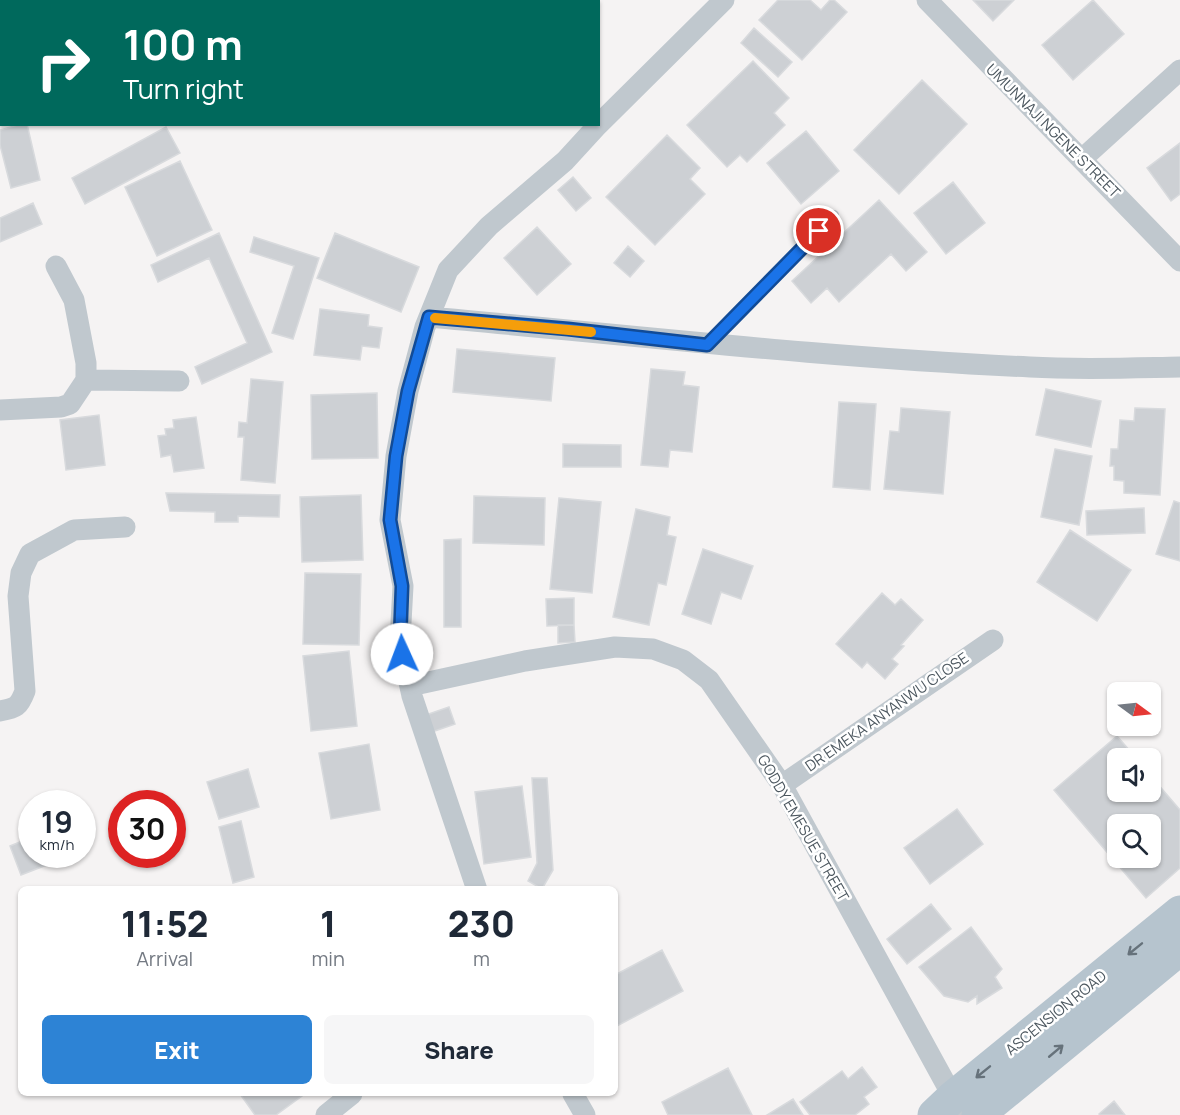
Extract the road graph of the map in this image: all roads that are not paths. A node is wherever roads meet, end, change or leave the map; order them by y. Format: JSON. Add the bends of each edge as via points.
{"nodes":[{"id":1,"x":724,"y":0,"type":"edge"},
{"id":2,"x":927,"y":0,"type":"edge"},
{"id":3,"x":1180,"y":70,"type":"edge"},
{"id":4,"x":600,"y":123,"type":"edge"},
{"id":5,"x":597,"y":126,"type":"edge"},
{"id":6,"x":1082,"y":159,"type":"junction"},
{"id":7,"x":834,"y":214,"type":"dead end"},
{"id":8,"x":1180,"y":261,"type":"edge"},
{"id":9,"x":56,"y":266,"type":"dead end"},
{"id":10,"x":429,"y":317,"type":"junction"},
{"id":11,"x":707,"y":345,"type":"junction"},
{"id":12,"x":1180,"y":367,"type":"edge"},
{"id":13,"x":86,"y":380,"type":"junction"},
{"id":14,"x":179,"y":381,"type":"dead end"},
{"id":15,"x":0,"y":410,"type":"edge"},
{"id":16,"x":125,"y":527,"type":"dead end"},
{"id":17,"x":993,"y":639,"type":"dead end"},
{"id":18,"x":410,"y":686,"type":"junction"},
{"id":19,"x":0,"y":711,"type":"edge"},
{"id":20,"x":782,"y":785,"type":"junction"},
{"id":21,"x":476,"y":886,"type":"edge"},
{"id":22,"x":1180,"y":912,"type":"edge"},
{"id":23,"x":1180,"y":949,"type":"edge"},
{"id":24,"x":350,"y":1096,"type":"edge"},
{"id":25,"x":574,"y":1096,"type":"edge"},
{"id":26,"x":958,"y":1110,"type":"edge"},
{"id":27,"x":326,"y":1115,"type":"edge"},
{"id":28,"x":585,"y":1115,"type":"edge"}],
"edges":[{"from":1,"to":4,"type":"street"},
{"from":2,"to":6,"type":"street","name":"UMUNNAJI NGENE STREET"},
{"from":3,"to":6,"type":"street"},
{"from":5,"to":10,"type":"street","via":[[565,161],[489,226],[448,270]]},
{"from":6,"to":8,"type":"street","name":"UMUNNAJI NGENE STREET"},
{"from":7,"to":11,"type":"lane"},
{"from":9,"to":13,"type":"street","via":[[74,300]]},
{"from":10,"to":11,"type":"street"},
{"from":10,"to":18,"type":"street","via":[[408,391],[390,520],[402,586],[400,641]]},
{"from":11,"to":12,"type":"street","via":[[1032,367]]},
{"from":13,"to":14,"type":"street"},
{"from":13,"to":15,"type":"street","via":[[70,404]]},
{"from":16,"to":19,"type":"street","via":[[74,530],[30,554],[21,573],[18,596],[25,691],[20,704]]},
{"from":17,"to":20,"type":"street","name":"DR EMEKA ANYANWU CLOSE"},
{"from":18,"to":20,"type":"street","name":"GODDY EMESUE STREET","via":[[604,648],[653,649],[683,660],[709,680]]},
{"from":18,"to":21,"type":"street"},
{"from":20,"to":26,"type":"street","name":"GODDY EMESUE STREET"},
{"from":22,"to":26,"type":"main road","name":"ASCENSION ROAD","one_way":true},
{"from":26,"to":23,"type":"main road","name":"ASCENSION ROAD","one_way":true},
{"from":24,"to":27,"type":"street"},
{"from":25,"to":28,"type":"street"}]}
